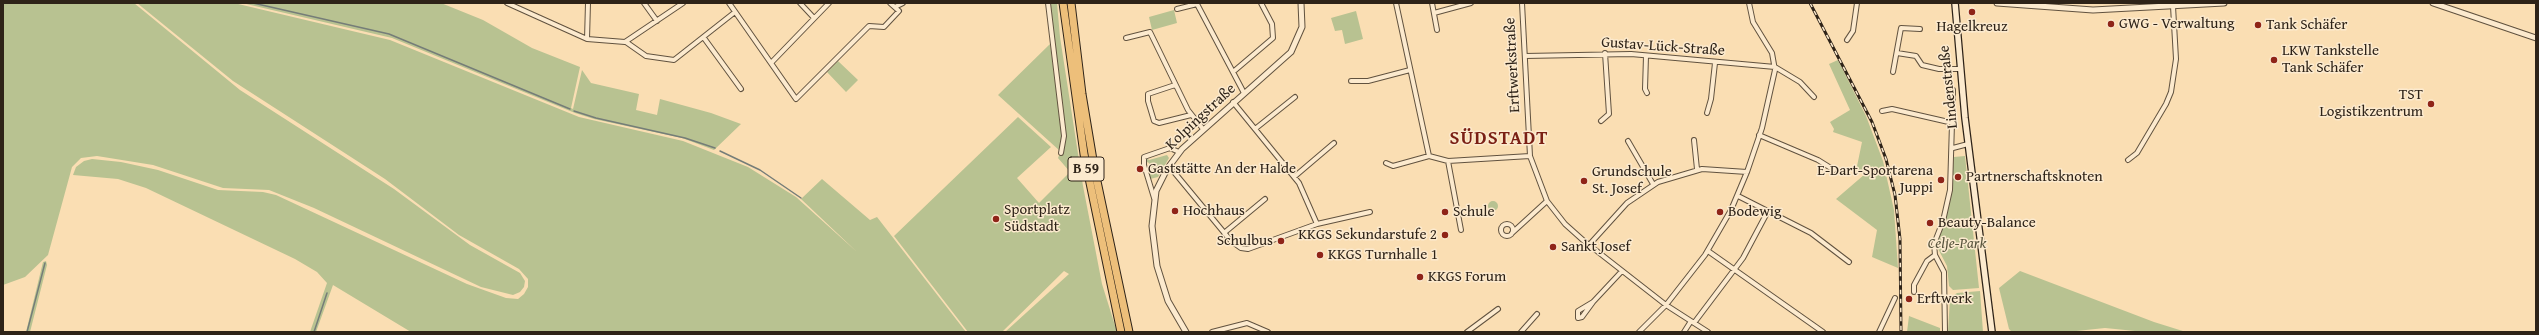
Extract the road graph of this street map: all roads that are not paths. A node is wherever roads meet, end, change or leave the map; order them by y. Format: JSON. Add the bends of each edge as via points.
{"nodes":[{"id":1,"x":507,"y":3,"type":"edge"},
{"id":2,"x":588,"y":3,"type":"edge"},
{"id":3,"x":644,"y":3,"type":"edge"},
{"id":4,"x":682,"y":3,"type":"edge"},
{"id":5,"x":729,"y":3,"type":"edge"},
{"id":6,"x":800,"y":3,"type":"edge"},
{"id":7,"x":829,"y":3,"type":"edge"},
{"id":8,"x":890,"y":3,"type":"edge"},
{"id":9,"x":903,"y":3,"type":"edge"},
{"id":10,"x":1048,"y":3,"type":"edge"},
{"id":11,"x":1063,"y":3,"type":"edge"},
{"id":12,"x":1071,"y":3,"type":"edge"},
{"id":13,"x":1076,"y":3,"type":"edge"},
{"id":14,"x":1260,"y":3,"type":"edge"},
{"id":15,"x":1301,"y":3,"type":"edge"},
{"id":16,"x":1396,"y":3,"type":"edge"},
{"id":17,"x":1432,"y":3,"type":"edge"},
{"id":18,"x":1471,"y":3,"type":"edge"},
{"id":19,"x":1522,"y":3,"type":"edge"},
{"id":20,"x":1749,"y":3,"type":"edge"},
{"id":21,"x":1857,"y":3,"type":"edge"},
{"id":22,"x":1954,"y":3,"type":"edge"},
{"id":23,"x":1997,"y":3,"type":"edge"},
{"id":24,"x":2083,"y":3,"type":"edge"},
{"id":25,"x":2122,"y":3,"type":"edge"},
{"id":26,"x":2224,"y":3,"type":"edge"},
{"id":27,"x":2433,"y":3,"type":"edge"},
{"id":28,"x":2173,"y":6,"type":"junction"},
{"id":29,"x":895,"y":7,"type":"junction"},
{"id":30,"x":1177,"y":9,"type":"dead end"},
{"id":31,"x":2122,"y":9,"type":"junction"},
{"id":32,"x":2083,"y":10,"type":"junction"},
{"id":33,"x":735,"y":12,"type":"junction"},
{"id":34,"x":1434,"y":13,"type":"junction"},
{"id":35,"x":814,"y":18,"type":"junction"},
{"id":36,"x":657,"y":21,"type":"junction"},
{"id":37,"x":1920,"y":29,"type":"dead end"},
{"id":38,"x":1437,"y":30,"type":"dead end"},
{"id":39,"x":1075,"y":36,"type":"junction"},
{"id":40,"x":704,"y":38,"type":"junction"},
{"id":41,"x":1126,"y":38,"type":"dead end"},
{"id":42,"x":2536,"y":38,"type":"edge"},
{"id":43,"x":587,"y":39,"type":"junction"},
{"id":44,"x":1847,"y":40,"type":"dead end"},
{"id":45,"x":626,"y":42,"type":"junction"},
{"id":46,"x":1897,"y":52,"type":"junction"},
{"id":47,"x":1605,"y":53,"type":"junction"},
{"id":48,"x":1525,"y":56,"type":"junction"},
{"id":49,"x":1646,"y":56,"type":"junction"},
{"id":50,"x":771,"y":63,"type":"junction"},
{"id":51,"x":1715,"y":63,"type":"junction"},
{"id":52,"x":1775,"y":67,"type":"junction"},
{"id":53,"x":1959,"y":69,"type":"junction"},
{"id":54,"x":1410,"y":70,"type":"junction"},
{"id":55,"x":1233,"y":72,"type":"junction"},
{"id":56,"x":1893,"y":72,"type":"dead end"},
{"id":57,"x":1351,"y":81,"type":"dead end"},
{"id":58,"x":1176,"y":85,"type":"junction"},
{"id":59,"x":741,"y":89,"type":"dead end"},
{"id":60,"x":1953,"y":90,"type":"dead end"},
{"id":61,"x":1244,"y":93,"type":"junction"},
{"id":62,"x":1647,"y":93,"type":"dead end"},
{"id":63,"x":1295,"y":97,"type":"dead end"},
{"id":64,"x":1814,"y":97,"type":"dead end"},
{"id":65,"x":1233,"y":102,"type":"junction"},
{"id":66,"x":1882,"y":111,"type":"dead end"},
{"id":67,"x":1706,"y":113,"type":"dead end"},
{"id":68,"x":1191,"y":114,"type":"junction"},
{"id":69,"x":1601,"y":121,"type":"dead end"},
{"id":70,"x":1953,"y":123,"type":"junction"},
{"id":71,"x":1203,"y":129,"type":"junction"},
{"id":72,"x":1255,"y":129,"type":"junction"},
{"id":73,"x":1759,"y":135,"type":"junction"},
{"id":74,"x":1694,"y":140,"type":"dead end"},
{"id":75,"x":1628,"y":141,"type":"dead end"},
{"id":76,"x":1334,"y":143,"type":"dead end"},
{"id":77,"x":1968,"y":144,"type":"junction"},
{"id":78,"x":1953,"y":148,"type":"junction"},
{"id":79,"x":1179,"y":152,"type":"junction"},
{"id":80,"x":1061,"y":153,"type":"dead end"},
{"id":81,"x":1429,"y":156,"type":"junction"},
{"id":82,"x":1530,"y":156,"type":"junction"},
{"id":83,"x":2128,"y":160,"type":"dead end"},
{"id":84,"x":1448,"y":161,"type":"junction"},
{"id":85,"x":1386,"y":163,"type":"dead end"},
{"id":86,"x":1169,"y":166,"type":"junction"},
{"id":87,"x":1697,"y":169,"type":"junction"},
{"id":88,"x":1834,"y":170,"type":"dead end"},
{"id":89,"x":1747,"y":172,"type":"junction"},
{"id":90,"x":1294,"y":177,"type":"junction"},
{"id":91,"x":1653,"y":184,"type":"junction"},
{"id":92,"x":1738,"y":196,"type":"junction"},
{"id":93,"x":1154,"y":198,"type":"junction"},
{"id":94,"x":1265,"y":200,"type":"dead end"},
{"id":95,"x":1547,"y":201,"type":"junction"},
{"id":96,"x":1768,"y":211,"type":"junction"},
{"id":97,"x":1370,"y":212,"type":"dead end"},
{"id":98,"x":1317,"y":224,"type":"junction"},
{"id":99,"x":1461,"y":230,"type":"dead end"},
{"id":100,"x":1224,"y":232,"type":"junction"},
{"id":101,"x":1512,"y":233,"type":"dead end"},
{"id":102,"x":1589,"y":245,"type":"junction"},
{"id":103,"x":1708,"y":250,"type":"junction"},
{"id":104,"x":1935,"y":255,"type":"junction"},
{"id":105,"x":1849,"y":262,"type":"dead end"},
{"id":106,"x":1735,"y":269,"type":"junction"},
{"id":107,"x":1622,"y":271,"type":"junction"},
{"id":108,"x":1914,"y":292,"type":"dead end"},
{"id":109,"x":1895,"y":298,"type":"dead end"},
{"id":110,"x":1593,"y":302,"type":"dead end"},
{"id":111,"x":1666,"y":305,"type":"junction"},
{"id":112,"x":1498,"y":309,"type":"dead end"},
{"id":113,"x":1537,"y":314,"type":"dead end"},
{"id":114,"x":1692,"y":322,"type":"junction"},
{"id":115,"x":1121,"y":332,"type":"edge"},
{"id":116,"x":1129,"y":332,"type":"edge"},
{"id":117,"x":1186,"y":332,"type":"edge"},
{"id":118,"x":1212,"y":332,"type":"edge"},
{"id":119,"x":1268,"y":332,"type":"edge"},
{"id":120,"x":1467,"y":332,"type":"edge"},
{"id":121,"x":1521,"y":332,"type":"edge"},
{"id":122,"x":1639,"y":332,"type":"edge"},
{"id":123,"x":1684,"y":332,"type":"edge"},
{"id":124,"x":1708,"y":332,"type":"edge"},
{"id":125,"x":1823,"y":332,"type":"edge"},
{"id":126,"x":1878,"y":332,"type":"edge"},
{"id":127,"x":1945,"y":332,"type":"edge"},
{"id":128,"x":1992,"y":332,"type":"edge"}],
"edges":[{"from":1,"to":43,"type":"street"},
{"from":2,"to":43,"type":"street"},
{"from":3,"to":36,"type":"street"},
{"from":4,"to":36,"type":"street"},
{"from":5,"to":33,"type":"street"},
{"from":6,"to":35,"type":"street"},
{"from":7,"to":35,"type":"street"},
{"from":8,"to":29,"type":"street"},
{"from":9,"to":29,"type":"street"},
{"from":10,"to":80,"type":"street","via":[[1064,136]]},
{"from":11,"to":115,"type":"highway","number":"B 59","via":[[1086,166]]},
{"from":12,"to":39,"type":"highway","number":"B 59"},
{"from":13,"to":39,"type":"highway"},
{"from":14,"to":55,"type":"street","via":[[1272,24],[1273,38]]},
{"from":15,"to":61,"type":"street","name":"Kolpingstraße","via":[[1302,27],[1294,48]]},
{"from":16,"to":54,"type":"street"},
{"from":17,"to":34,"type":"street"},
{"from":18,"to":34,"type":"street"},
{"from":19,"to":48,"type":"street","name":"Erftwerkstraße"},
{"from":20,"to":52,"type":"street","via":[[1753,22],[1772,53]]},
{"from":21,"to":44,"type":"street","via":[[1853,31]]},
{"from":22,"to":53,"type":"main road","name":"Lindenstraße"},
{"from":23,"to":32,"type":"street"},
{"from":24,"to":32,"type":"street"},
{"from":25,"to":31,"type":"street"},
{"from":26,"to":28,"type":"street"},
{"from":27,"to":42,"type":"street"},
{"from":28,"to":31,"type":"street"},
{"from":28,"to":83,"type":"street","via":[[2176,59],[2171,92],[2137,153]]},
{"from":29,"to":50,"type":"street","via":[[899,11],[884,27],[869,26],[796,99]]},
{"from":30,"to":55,"type":"street","via":[[1197,4]]},
{"from":31,"to":32,"type":"street"},
{"from":33,"to":40,"type":"street"},
{"from":33,"to":50,"type":"street"},
{"from":34,"to":38,"type":"street"},
{"from":35,"to":50,"type":"street"},
{"from":36,"to":45,"type":"street"},
{"from":37,"to":46,"type":"street","via":[[1901,28]]},
{"from":39,"to":116,"type":"highway","number":"B 59","via":[[1095,172]]},
{"from":40,"to":45,"type":"street","via":[[679,58],[671,60],[643,54]]},
{"from":40,"to":59,"type":"street"},
{"from":41,"to":58,"type":"street","via":[[1150,32]]},
{"from":43,"to":45,"type":"street"},
{"from":46,"to":53,"type":"street","via":[[1916,56],[1922,65],[1939,69]]},
{"from":46,"to":56,"type":"street"},
{"from":47,"to":48,"type":"street","name":"Gustav-Lück-Straße"},
{"from":47,"to":49,"type":"street","name":"Gustav-Lück-Straße"},
{"from":47,"to":69,"type":"street","via":[[1609,114]]},
{"from":48,"to":82,"type":"street","name":"Erftwerkstraße"},
{"from":49,"to":51,"type":"street","name":"Gustav-Lück-Straße"},
{"from":49,"to":62,"type":"street"},
{"from":51,"to":52,"type":"street","name":"Gustav-Lück-Straße"},
{"from":51,"to":67,"type":"street","via":[[1712,99]]},
{"from":52,"to":64,"type":"street","via":[[1800,82]]},
{"from":52,"to":73,"type":"street"},
{"from":53,"to":77,"type":"main road","name":"Lindenstraße"},
{"from":54,"to":57,"type":"street","via":[[1368,80]]},
{"from":54,"to":81,"type":"street"},
{"from":55,"to":61,"type":"street"},
{"from":58,"to":68,"type":"street"},
{"from":58,"to":68,"type":"street","via":[[1148,94],[1154,121],[1159,123]]},
{"from":60,"to":70,"type":"street","name":"Lindenstraße"},
{"from":61,"to":65,"type":"street","name":"Kolpingstraße"},
{"from":63,"to":72,"type":"street"},
{"from":65,"to":71,"type":"street","name":"Kolpingstraße"},
{"from":65,"to":72,"type":"street"},
{"from":66,"to":70,"type":"street","via":[[1892,109]]},
{"from":68,"to":71,"type":"street"},
{"from":70,"to":78,"type":"street","name":"Lindenstraße"},
{"from":71,"to":79,"type":"street","name":"Kolpingstraße"},
{"from":72,"to":90,"type":"street"},
{"from":73,"to":88,"type":"street","via":[[1818,160]]},
{"from":73,"to":89,"type":"street"},
{"from":74,"to":87,"type":"street"},
{"from":75,"to":91,"type":"street"},
{"from":76,"to":90,"type":"street"},
{"from":77,"to":78,"type":"street","name":"Lindenstraße"},
{"from":77,"to":128,"type":"main road","name":"Lindenstraße"},
{"from":78,"to":104,"type":"street","name":"Lindenstraße","via":[[1950,190],[1943,221],[1934,244]]},
{"from":79,"to":86,"type":"street","name":"Kolpingstraße"},
{"from":79,"to":93,"type":"street","via":[[1170,148],[1144,157]]},
{"from":81,"to":84,"type":"street"},
{"from":81,"to":85,"type":"street","via":[[1393,166]]},
{"from":82,"to":84,"type":"street"},
{"from":82,"to":95,"type":"street","name":"Erftwerkstraße"},
{"from":84,"to":99,"type":"street"},
{"from":86,"to":93,"type":"street","name":"Kolpingstraße"},
{"from":86,"to":100,"type":"street"},
{"from":87,"to":89,"type":"street","via":[[1715,168]]},
{"from":87,"to":91,"type":"street"},
{"from":89,"to":92,"type":"street"},
{"from":90,"to":98,"type":"street"},
{"from":91,"to":102,"type":"street","via":[[1627,203]]},
{"from":92,"to":96,"type":"street"},
{"from":92,"to":103,"type":"street"},
{"from":93,"to":117,"type":"street","name":"Kolpingstraße","via":[[1152,226],[1157,266],[1168,301]]},
{"from":94,"to":100,"type":"street"},
{"from":95,"to":101,"type":"street"},
{"from":95,"to":102,"type":"street","name":"Erftwerkstraße","via":[[1565,224]]},
{"from":96,"to":105,"type":"street","via":[[1814,235]]},
{"from":96,"to":106,"type":"street","via":[[1753,242]]},
{"from":97,"to":98,"type":"street"},
{"from":98,"to":100,"type":"street","via":[[1249,248],[1241,248]]},
{"from":102,"to":107,"type":"street","name":"Erftwerkstraße"},
{"from":103,"to":106,"type":"street"},
{"from":103,"to":111,"type":"street"},
{"from":104,"to":108,"type":"street","via":[[1927,261],[1914,285]]},
{"from":104,"to":127,"type":"street","via":[[1945,273]]},
{"from":106,"to":114,"type":"street"},
{"from":106,"to":125,"type":"street"},
{"from":107,"to":110,"type":"street"},
{"from":107,"to":111,"type":"street","name":"Erftwerkstraße"},
{"from":109,"to":126,"type":"street"},
{"from":111,"to":114,"type":"street","name":"Erftwerkstraße"},
{"from":111,"to":122,"type":"street"},
{"from":112,"to":120,"type":"street"},
{"from":113,"to":121,"type":"street"},
{"from":114,"to":123,"type":"street"},
{"from":114,"to":124,"type":"street","name":"Erftwerkstraße"},
{"from":118,"to":119,"type":"street","via":[[1244,323]]}]}
